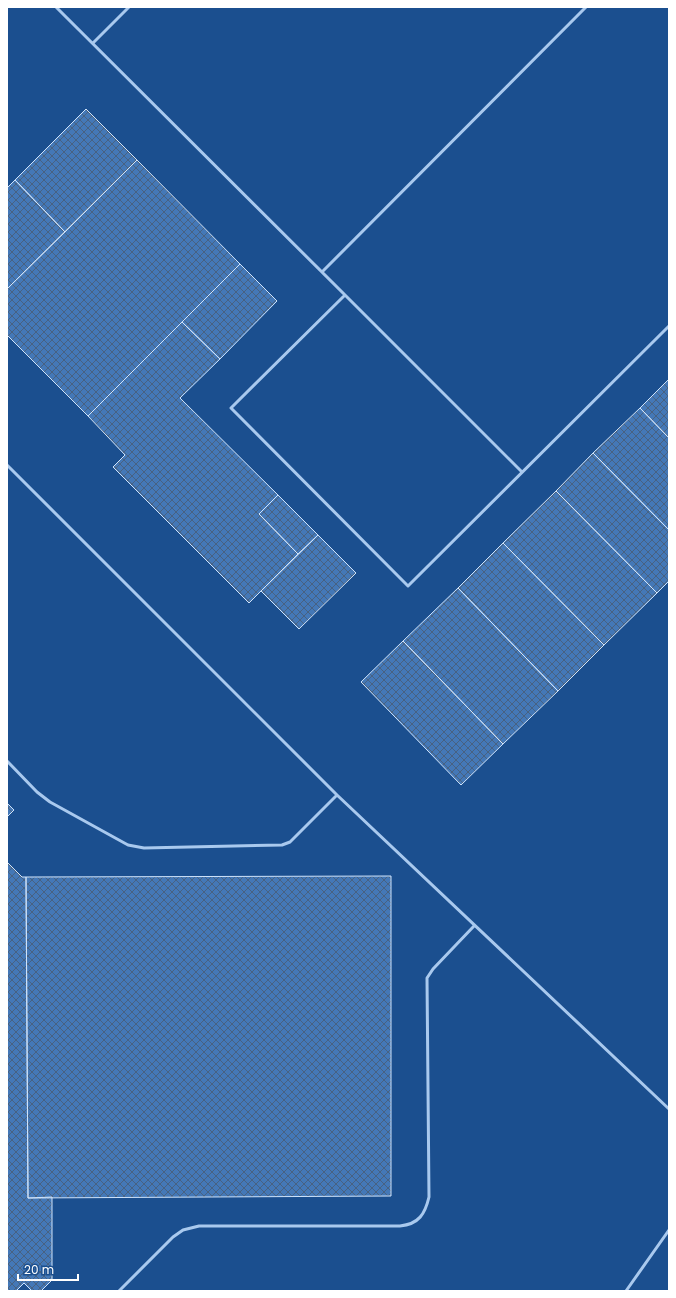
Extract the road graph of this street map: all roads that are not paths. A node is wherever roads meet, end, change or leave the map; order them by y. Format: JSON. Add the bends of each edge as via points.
{"nodes":[{"id":1,"x":56,"y":7,"type":"edge"},
{"id":2,"x":129,"y":7,"type":"edge"},
{"id":3,"x":586,"y":7,"type":"edge"},
{"id":4,"x":93,"y":43,"type":"junction"},
{"id":5,"x":322,"y":272,"type":"junction"},
{"id":6,"x":345,"y":294,"type":"junction"},
{"id":7,"x":669,"y":326,"type":"edge"},
{"id":8,"x":7,"y":465,"type":"edge"},
{"id":9,"x":522,"y":472,"type":"junction"},
{"id":10,"x":7,"y":761,"type":"edge"},
{"id":11,"x":337,"y":795,"type":"junction"},
{"id":12,"x":474,"y":926,"type":"junction"},
{"id":13,"x":669,"y":1109,"type":"edge"},
{"id":14,"x":669,"y":1230,"type":"edge"},
{"id":15,"x":119,"y":1291,"type":"edge"},
{"id":16,"x":626,"y":1291,"type":"edge"}],
"edges":[{"from":1,"to":4,"type":"lane"},
{"from":2,"to":4,"type":"lane"},
{"from":3,"to":5,"type":"lane"},
{"from":4,"to":5,"type":"lane"},
{"from":5,"to":6,"type":"lane"},
{"from":6,"to":9,"type":"lane"},
{"from":6,"to":9,"type":"lane","via":[[231,408],[408,586]]},
{"from":7,"to":9,"type":"lane"},
{"from":8,"to":11,"type":"lane"},
{"from":10,"to":11,"type":"lane","via":[[50,802],[128,844],[144,848],[282,845],[290,842]]},
{"from":11,"to":12,"type":"lane"},
{"from":12,"to":13,"type":"lane"},
{"from":12,"to":15,"type":"lane","via":[[427,978],[429,1197],[422,1216],[410,1224],[400,1226],[189,1228],[173,1237]]},
{"from":14,"to":16,"type":"lane"}]}
